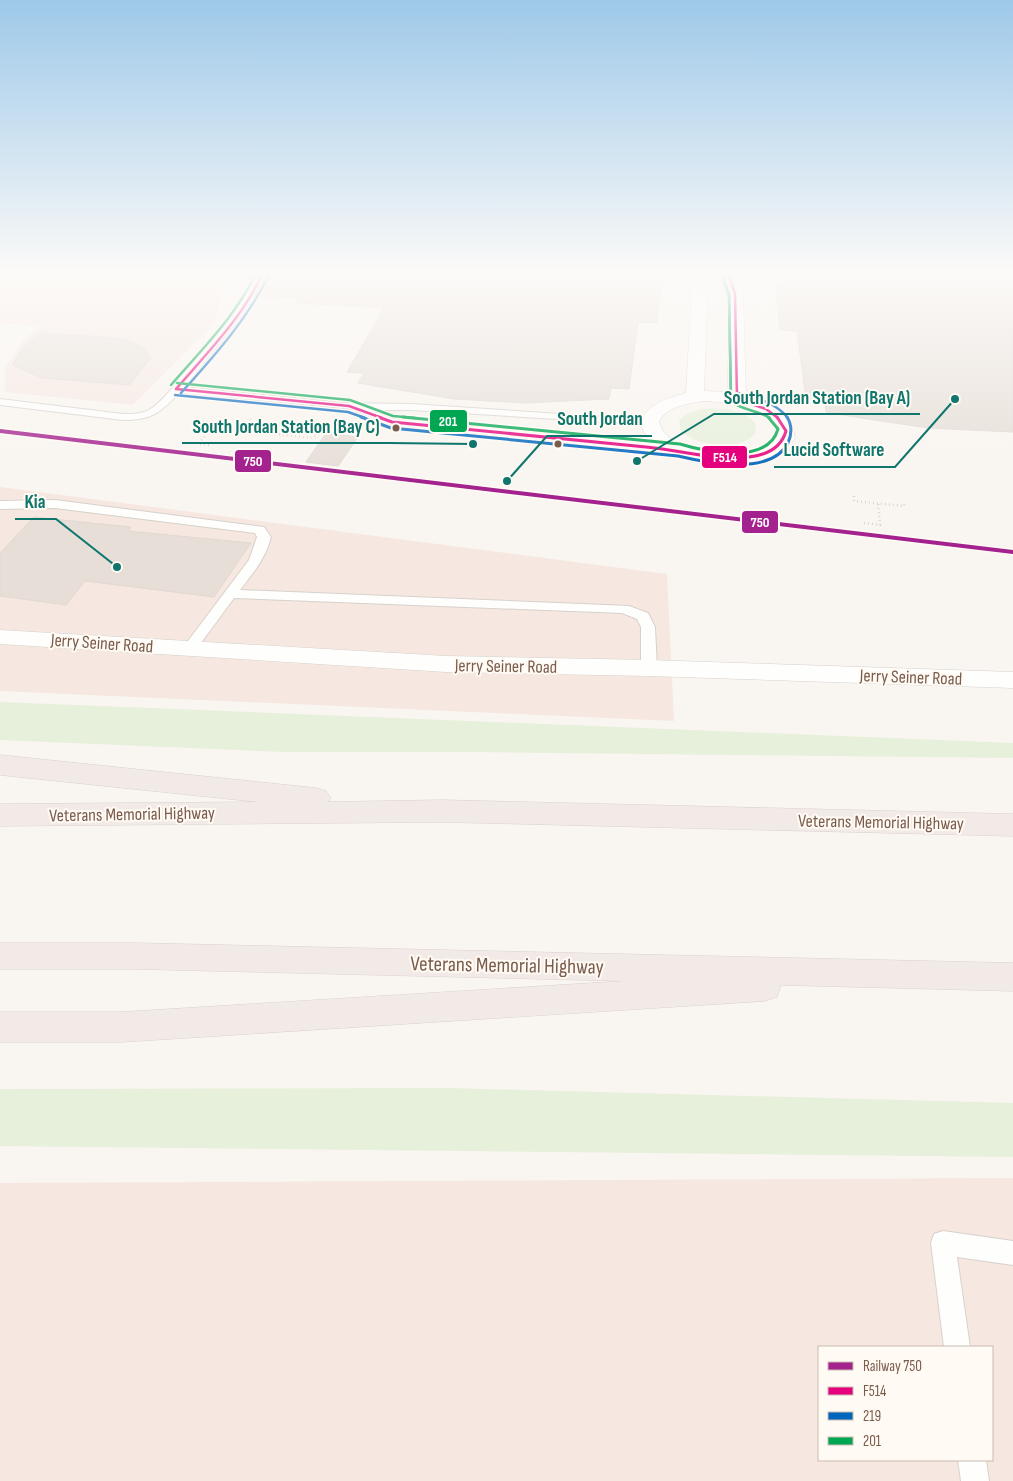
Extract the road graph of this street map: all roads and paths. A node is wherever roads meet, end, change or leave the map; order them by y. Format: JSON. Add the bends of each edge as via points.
{"nodes":[{"id":1,"x":215,"y":342,"type":"edge"},
{"id":2,"x":697,"y":342,"type":"edge"},
{"id":3,"x":735,"y":342,"type":"edge"},
{"id":4,"x":176,"y":390,"type":"junction"},
{"id":5,"x":695,"y":397,"type":"junction"},
{"id":6,"x":736,"y":399,"type":"junction"},
{"id":7,"x":0,"y":402,"type":"edge"},
{"id":8,"x":349,"y":406,"type":"junction"},
{"id":9,"x":224,"y":416,"type":"dead end"},
{"id":10,"x":233,"y":417,"type":"dead end"},
{"id":11,"x":249,"y":419,"type":"dead end"},
{"id":12,"x":651,"y":423,"type":"junction"},
{"id":13,"x":213,"y":428,"type":"junction"},
{"id":14,"x":323,"y":432,"type":"dead end"},
{"id":15,"x":209,"y":445,"type":"dead end"},
{"id":16,"x":679,"y":450,"type":"junction"},
{"id":17,"x":854,"y":496,"type":"dead end"},
{"id":18,"x":904,"y":501,"type":"dead end"},
{"id":19,"x":878,"y":503,"type":"junction"},
{"id":20,"x":3,"y":507,"type":"edge"},
{"id":21,"x":864,"y":523,"type":"dead end"},
{"id":22,"x":230,"y":594,"type":"junction"},
{"id":23,"x":0,"y":637,"type":"edge"},
{"id":24,"x":190,"y":648,"type":"junction"},
{"id":25,"x":650,"y":668,"type":"junction"},
{"id":26,"x":1013,"y":680,"type":"edge"},
{"id":27,"x":0,"y":765,"type":"edge"},
{"id":28,"x":442,"y":811,"type":"junction"},
{"id":29,"x":0,"y":816,"type":"edge"},
{"id":30,"x":1013,"y":825,"type":"edge"},
{"id":31,"x":0,"y":956,"type":"edge"},
{"id":32,"x":953,"y":976,"type":"junction"},
{"id":33,"x":1013,"y":977,"type":"edge"},
{"id":34,"x":0,"y":1027,"type":"edge"},
{"id":35,"x":1013,"y":1253,"type":"edge"},
{"id":36,"x":957,"y":1346,"type":"edge"},
{"id":37,"x":972,"y":1461,"type":"edge"},
{"id":38,"x":975,"y":1481,"type":"edge"}],
"edges":[{"from":1,"to":4,"type":"lane"},
{"from":2,"to":5,"type":"street"},
{"from":3,"to":6,"type":"street"},
{"from":4,"to":7,"type":"lane","via":[[156,410],[130,417]]},
{"from":4,"to":8,"type":"lane"},
{"from":5,"to":6,"type":"street"},
{"from":5,"to":12,"type":"street","via":[[664,406],[653,415]]},
{"from":6,"to":16,"type":"street","via":[[757,404],[778,416],[786,431],[782,442],[764,453],[735,459],[710,458]]},
{"from":8,"to":12,"type":"lane","via":[[412,407]]},
{"from":8,"to":16,"type":"lane","via":[[392,422]]},
{"from":9,"to":10,"type":"path"},
{"from":11,"to":14,"type":"path","via":[[259,432],[310,438]]},
{"from":12,"to":16,"type":"street","via":[[657,437]]},
{"from":13,"to":13,"type":"path","via":[[233,430],[237,425],[199,421],[194,425]]},
{"from":13,"to":15,"type":"path","via":[[198,444]]},
{"from":17,"to":19,"type":"path","via":[[854,501]]},
{"from":18,"to":19,"type":"path","via":[[904,506]]},
{"from":19,"to":21,"type":"path","via":[[880,524]]},
{"from":20,"to":22,"type":"lane","via":[[55,504],[259,530],[264,537],[262,546]]},
{"from":22,"to":24,"type":"lane"},
{"from":22,"to":25,"type":"lane","via":[[624,609],[643,616],[648,627]]},
{"from":23,"to":24,"type":"street","name":"Jerry Seiner Road"},
{"from":24,"to":25,"type":"street","name":"Jerry Seiner Road","via":[[446,664]]},
{"from":25,"to":26,"type":"street","name":"Jerry Seiner Road"},
{"from":27,"to":28,"type":"highway"},
{"from":28,"to":29,"type":"highway","name":"Veterans Memorial Highway"},
{"from":28,"to":30,"type":"highway","name":"Veterans Memorial Highway"},
{"from":31,"to":32,"type":"highway","name":"Veterans Memorial Highway"},
{"from":32,"to":33,"type":"highway","name":"Veterans Memorial Highway"},
{"from":32,"to":34,"type":"highway","via":[[122,1027]]},
{"from":35,"to":36,"type":"lane","via":[[944,1243]]},
{"from":37,"to":38,"type":"lane"}]}
